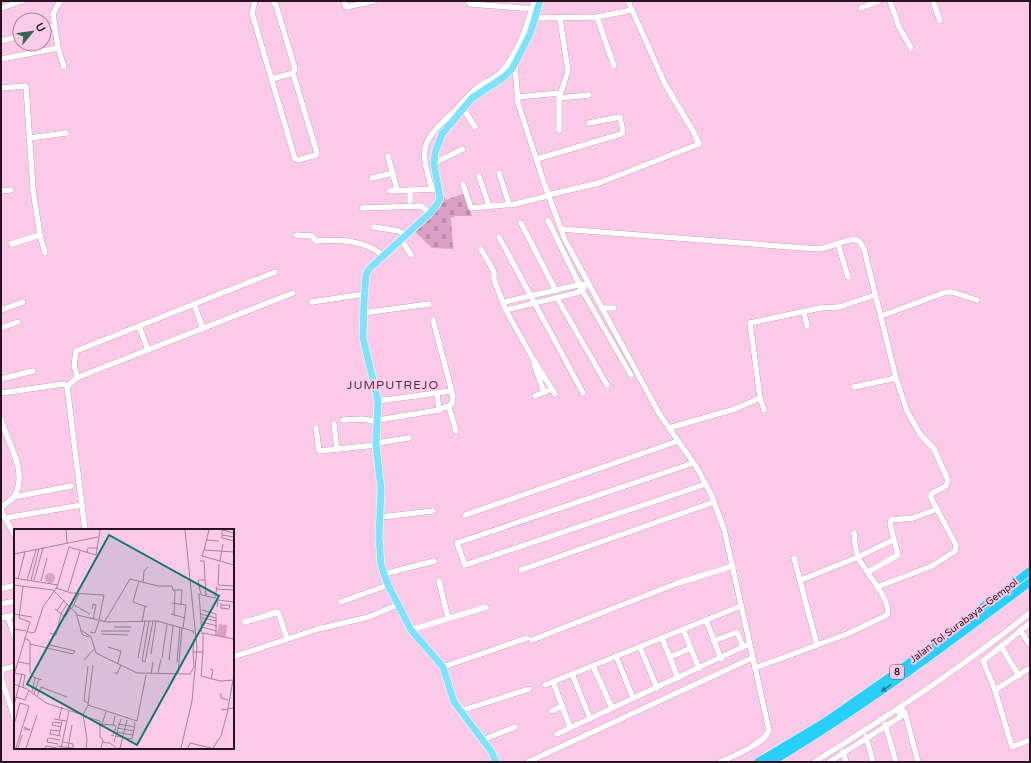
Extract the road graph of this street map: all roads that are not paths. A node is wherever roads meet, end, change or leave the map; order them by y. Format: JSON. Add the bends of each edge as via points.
{"nodes":[{"id":1,"x":22,"y":1,"type":"edge"},
{"id":2,"x":60,"y":1,"type":"edge"},
{"id":3,"x":255,"y":1,"type":"edge"},
{"id":4,"x":273,"y":1,"type":"edge"},
{"id":5,"x":344,"y":1,"type":"edge"},
{"id":6,"x":374,"y":1,"type":"edge"},
{"id":7,"x":468,"y":1,"type":"edge"},
{"id":8,"x":534,"y":1,"type":"edge"},
{"id":9,"x":540,"y":1,"type":"edge"},
{"id":10,"x":628,"y":1,"type":"edge"},
{"id":11,"x":879,"y":1,"type":"edge"},
{"id":12,"x":890,"y":1,"type":"edge"},
{"id":13,"x":933,"y":1,"type":"edge"},
{"id":14,"x":366,"y":2,"type":"edge"},
{"id":15,"x":1,"y":8,"type":"edge"},
{"id":16,"x":861,"y":8,"type":"dead end"},
{"id":17,"x":535,"y":9,"type":"junction"},
{"id":18,"x":632,"y":10,"type":"junction"},
{"id":19,"x":597,"y":17,"type":"junction"},
{"id":20,"x":536,"y":18,"type":"junction"},
{"id":21,"x":560,"y":19,"type":"junction"},
{"id":22,"x":940,"y":21,"type":"dead end"},
{"id":23,"x":54,"y":26,"type":"joint"},
{"id":24,"x":12,"y":38,"type":"edge"},
{"id":25,"x":1,"y":41,"type":"edge"},
{"id":26,"x":58,"y":48,"type":"junction"},
{"id":27,"x":911,"y":48,"type":"dead end"},
{"id":28,"x":1,"y":59,"type":"edge"},
{"id":29,"x":515,"y":63,"type":"junction"},
{"id":30,"x":614,"y":66,"type":"dead end"},
{"id":31,"x":64,"y":68,"type":"dead end"},
{"id":32,"x":293,"y":73,"type":"junction"},
{"id":33,"x":272,"y":79,"type":"junction"},
{"id":34,"x":489,"y":83,"type":"junction"},
{"id":35,"x":1,"y":88,"type":"edge"},
{"id":36,"x":559,"y":95,"type":"junction"},
{"id":37,"x":589,"y":95,"type":"dead end"},
{"id":38,"x":517,"y":97,"type":"junction"},
{"id":39,"x":463,"y":108,"type":"junction"},
{"id":40,"x":589,"y":123,"type":"dead end"},
{"id":41,"x":475,"y":127,"type":"dead end"},
{"id":42,"x":559,"y":130,"type":"dead end"},
{"id":43,"x":66,"y":133,"type":"dead end"},
{"id":44,"x":29,"y":138,"type":"junction"},
{"id":45,"x":463,"y":149,"type":"dead end"},
{"id":46,"x":388,"y":156,"type":"dead end"},
{"id":47,"x":537,"y":159,"type":"junction"},
{"id":48,"x":434,"y":163,"type":"junction"},
{"id":49,"x":393,"y":172,"type":"junction"},
{"id":50,"x":499,"y":173,"type":"dead end"},
{"id":51,"x":479,"y":176,"type":"dead end"},
{"id":52,"x":372,"y":178,"type":"dead end"},
{"id":53,"x":463,"y":184,"type":"dead end"},
{"id":54,"x":11,"y":190,"type":"dead end"},
{"id":55,"x":397,"y":190,"type":"junction"},
{"id":56,"x":410,"y":190,"type":"junction"},
{"id":57,"x":435,"y":190,"type":"junction"},
{"id":58,"x":1,"y":191,"type":"edge"},
{"id":59,"x":390,"y":191,"type":"dead end"},
{"id":60,"x":548,"y":195,"type":"junction"},
{"id":61,"x":410,"y":201,"type":"dead end"},
{"id":62,"x":509,"y":204,"type":"junction"},
{"id":63,"x":489,"y":206,"type":"junction"},
{"id":64,"x":362,"y":208,"type":"dead end"},
{"id":65,"x":428,"y":211,"type":"junction"},
{"id":66,"x":548,"y":220,"type":"dead end"},
{"id":67,"x":521,"y":223,"type":"dead end"},
{"id":68,"x":374,"y":227,"type":"dead end"},
{"id":69,"x":561,"y":229,"type":"junction"},
{"id":70,"x":402,"y":234,"type":"junction"},
{"id":71,"x":40,"y":235,"type":"junction"},
{"id":72,"x":296,"y":235,"type":"dead end"},
{"id":73,"x":498,"y":237,"type":"dead end"},
{"id":74,"x":11,"y":244,"type":"dead end"},
{"id":75,"x":838,"y":244,"type":"junction"},
{"id":76,"x":481,"y":249,"type":"dead end"},
{"id":77,"x":45,"y":253,"type":"dead end"},
{"id":78,"x":380,"y":254,"type":"junction"},
{"id":79,"x":412,"y":255,"type":"dead end"},
{"id":80,"x":276,"y":272,"type":"dead end"},
{"id":81,"x":848,"y":277,"type":"dead end"},
{"id":82,"x":583,"y":285,"type":"junction"},
{"id":83,"x":556,"y":291,"type":"junction"},
{"id":84,"x":293,"y":293,"type":"dead end"},
{"id":85,"x":362,"y":294,"type":"junction"},
{"id":86,"x":875,"y":295,"type":"junction"},
{"id":87,"x":530,"y":296,"type":"junction"},
{"id":88,"x":557,"y":298,"type":"junction"},
{"id":89,"x":977,"y":300,"type":"dead end"},
{"id":90,"x":23,"y":302,"type":"dead end"},
{"id":91,"x":312,"y":302,"type":"dead end"},
{"id":92,"x":504,"y":302,"type":"junction"},
{"id":93,"x":533,"y":303,"type":"junction"},
{"id":94,"x":194,"y":304,"type":"junction"},
{"id":95,"x":430,"y":304,"type":"dead end"},
{"id":96,"x":602,"y":308,"type":"junction"},
{"id":97,"x":614,"y":308,"type":"dead end"},
{"id":98,"x":1,"y":310,"type":"edge"},
{"id":99,"x":506,"y":310,"type":"junction"},
{"id":100,"x":363,"y":312,"type":"junction"},
{"id":101,"x":804,"y":312,"type":"junction"},
{"id":102,"x":881,"y":316,"type":"junction"},
{"id":103,"x":433,"y":320,"type":"dead end"},
{"id":104,"x":18,"y":322,"type":"dead end"},
{"id":105,"x":139,"y":326,"type":"junction"},
{"id":106,"x":807,"y":326,"type":"dead end"},
{"id":107,"x":1,"y":328,"type":"edge"},
{"id":108,"x":203,"y":329,"type":"junction"},
{"id":109,"x":148,"y":350,"type":"junction"},
{"id":110,"x":532,"y":359,"type":"junction"},
{"id":111,"x":32,"y":371,"type":"dead end"},
{"id":112,"x":631,"y":375,"type":"dead end"},
{"id":113,"x":78,"y":378,"type":"junction"},
{"id":114,"x":896,"y":378,"type":"junction"},
{"id":115,"x":1,"y":379,"type":"edge"},
{"id":116,"x":607,"y":385,"type":"dead end"},
{"id":117,"x":67,"y":387,"type":"junction"},
{"id":118,"x":854,"y":387,"type":"dead end"},
{"id":119,"x":552,"y":388,"type":"junction"},
{"id":120,"x":451,"y":391,"type":"junction"},
{"id":121,"x":544,"y":392,"type":"junction"},
{"id":122,"x":1,"y":393,"type":"edge"},
{"id":123,"x":582,"y":393,"type":"dead end"},
{"id":124,"x":437,"y":394,"type":"junction"},
{"id":125,"x":555,"y":394,"type":"dead end"},
{"id":126,"x":535,"y":396,"type":"dead end"},
{"id":127,"x":760,"y":398,"type":"junction"},
{"id":128,"x":378,"y":401,"type":"junction"},
{"id":129,"x":449,"y":406,"type":"junction"},
{"id":130,"x":439,"y":410,"type":"junction"},
{"id":131,"x":764,"y":410,"type":"dead end"},
{"id":132,"x":1,"y":419,"type":"edge"},
{"id":133,"x":343,"y":420,"type":"dead end"},
{"id":134,"x":376,"y":421,"type":"junction"},
{"id":135,"x":334,"y":424,"type":"dead end"},
{"id":136,"x":316,"y":428,"type":"dead end"},
{"id":137,"x":669,"y":428,"type":"junction"},
{"id":138,"x":456,"y":431,"type":"dead end"},
{"id":139,"x":410,"y":438,"type":"dead end"},
{"id":140,"x":678,"y":441,"type":"junction"},
{"id":141,"x":373,"y":445,"type":"junction"},
{"id":142,"x":337,"y":450,"type":"junction"},
{"id":143,"x":693,"y":463,"type":"junction"},
{"id":144,"x":706,"y":484,"type":"junction"},
{"id":145,"x":71,"y":486,"type":"dead end"},
{"id":146,"x":14,"y":497,"type":"junction"},
{"id":147,"x":714,"y":502,"type":"junction"},
{"id":148,"x":82,"y":505,"type":"junction"},
{"id":149,"x":1,"y":509,"type":"edge"},
{"id":150,"x":937,"y":509,"type":"junction"},
{"id":151,"x":433,"y":511,"type":"dead end"},
{"id":152,"x":465,"y":515,"type":"dead end"},
{"id":153,"x":380,"y":517,"type":"junction"},
{"id":154,"x":5,"y":518,"type":"junction"},
{"id":155,"x":85,"y":529,"type":"edge"},
{"id":156,"x":854,"y":533,"type":"dead end"},
{"id":157,"x":14,"y":534,"type":"edge"},
{"id":158,"x":893,"y":540,"type":"junction"},
{"id":159,"x":858,"y":557,"type":"junction"},
{"id":160,"x":794,"y":558,"type":"dead end"},
{"id":161,"x":434,"y":561,"type":"dead end"},
{"id":162,"x":733,"y":566,"type":"junction"},
{"id":163,"x":521,"y":570,"type":"dead end"},
{"id":164,"x":1030,"y":571,"type":"edge"},
{"id":165,"x":868,"y":572,"type":"junction"},
{"id":166,"x":384,"y":574,"type":"junction"},
{"id":167,"x":801,"y":580,"type":"junction"},
{"id":168,"x":439,"y":581,"type":"dead end"},
{"id":169,"x":1030,"y":582,"type":"edge"},
{"id":170,"x":14,"y":584,"type":"edge"},
{"id":171,"x":388,"y":585,"type":"junction"},
{"id":172,"x":877,"y":587,"type":"junction"},
{"id":173,"x":1,"y":589,"type":"edge"},
{"id":174,"x":14,"y":601,"type":"edge"},
{"id":175,"x":341,"y":602,"type":"dead end"},
{"id":176,"x":1,"y":604,"type":"edge"},
{"id":177,"x":741,"y":606,"type":"junction"},
{"id":178,"x":394,"y":607,"type":"junction"},
{"id":179,"x":486,"y":607,"type":"dead end"},
{"id":180,"x":1030,"y":613,"type":"edge"},
{"id":181,"x":14,"y":614,"type":"edge"},
{"id":182,"x":8,"y":617,"type":"junction"},
{"id":183,"x":1,"y":618,"type":"edge"},
{"id":184,"x":448,"y":618,"type":"junction"},
{"id":185,"x":706,"y":620,"type":"junction"},
{"id":186,"x":245,"y":622,"type":"dead end"},
{"id":187,"x":1030,"y":623,"type":"edge"},
{"id":188,"x":683,"y":629,"type":"junction"},
{"id":189,"x":411,"y":630,"type":"junction"},
{"id":190,"x":1020,"y":630,"type":"junction"},
{"id":191,"x":14,"y":635,"type":"edge"},
{"id":192,"x":287,"y":638,"type":"junction"},
{"id":193,"x":662,"y":638,"type":"junction"},
{"id":194,"x":714,"y":641,"type":"junction"},
{"id":195,"x":749,"y":644,"type":"junction"},
{"id":196,"x":817,"y":645,"type":"junction"},
{"id":197,"x":1030,"y":645,"type":"edge"},
{"id":198,"x":1001,"y":646,"type":"junction"},
{"id":199,"x":640,"y":647,"type":"junction"},
{"id":200,"x":743,"y":647,"type":"junction"},
{"id":201,"x":691,"y":648,"type":"junction"},
{"id":202,"x":616,"y":656,"type":"junction"},
{"id":203,"x":234,"y":657,"type":"edge"},
{"id":204,"x":670,"y":657,"type":"junction"},
{"id":205,"x":752,"y":658,"type":"junction"},
{"id":206,"x":721,"y":659,"type":"junction"},
{"id":207,"x":14,"y":666,"type":"edge"},
{"id":208,"x":443,"y":666,"type":"junction"},
{"id":209,"x":593,"y":666,"type":"junction"},
{"id":210,"x":755,"y":668,"type":"junction"},
{"id":211,"x":1030,"y":668,"type":"edge"},
{"id":212,"x":699,"y":669,"type":"junction"},
{"id":213,"x":1,"y":670,"type":"edge"},
{"id":214,"x":572,"y":674,"type":"junction"},
{"id":215,"x":1018,"y":676,"type":"junction"},
{"id":216,"x":1,"y":678,"type":"edge"},
{"id":217,"x":678,"y":678,"type":"junction"},
{"id":218,"x":553,"y":682,"type":"junction"},
{"id":219,"x":546,"y":685,"type":"dead end"},
{"id":220,"x":657,"y":688,"type":"junction"},
{"id":221,"x":529,"y":689,"type":"dead end"},
{"id":222,"x":995,"y":690,"type":"junction"},
{"id":223,"x":633,"y":698,"type":"junction"},
{"id":224,"x":562,"y":706,"type":"junction"},
{"id":225,"x":612,"y":708,"type":"junction"},
{"id":226,"x":460,"y":711,"type":"junction"},
{"id":227,"x":552,"y":711,"type":"dead end"},
{"id":228,"x":14,"y":716,"type":"edge"},
{"id":229,"x":590,"y":718,"type":"junction"},
{"id":230,"x":886,"y":724,"type":"junction"},
{"id":231,"x":515,"y":727,"type":"dead end"},
{"id":232,"x":570,"y":727,"type":"junction"},
{"id":233,"x":557,"y":734,"type":"dead end"},
{"id":234,"x":866,"y":736,"type":"junction"},
{"id":235,"x":482,"y":740,"type":"junction"},
{"id":236,"x":1030,"y":740,"type":"edge"},
{"id":237,"x":843,"y":751,"type":"junction"},
{"id":238,"x":496,"y":762,"type":"edge"},
{"id":239,"x":528,"y":762,"type":"edge"},
{"id":240,"x":720,"y":762,"type":"edge"},
{"id":241,"x":758,"y":762,"type":"edge"},
{"id":242,"x":771,"y":762,"type":"edge"},
{"id":243,"x":814,"y":762,"type":"edge"},
{"id":244,"x":821,"y":762,"type":"edge"},
{"id":245,"x":829,"y":762,"type":"edge"},
{"id":246,"x":846,"y":762,"type":"edge"},
{"id":247,"x":873,"y":762,"type":"edge"},
{"id":248,"x":896,"y":762,"type":"edge"},
{"id":249,"x":918,"y":762,"type":"edge"}],
"edges":[{"from":1,"to":15,"type":"street"},
{"from":2,"to":23,"type":"street","via":[[54,11]]},
{"from":3,"to":33,"type":"street","via":[[252,12]]},
{"from":4,"to":32,"type":"street","via":[[295,69]]},
{"from":5,"to":14,"type":"street","via":[[346,7]]},
{"from":6,"to":14,"type":"street"},
{"from":7,"to":17,"type":"street","via":[[470,4]]},
{"from":8,"to":17,"type":"street"},
{"from":9,"to":17,"type":"main road"},
{"from":10,"to":18,"type":"street"},
{"from":11,"to":16,"type":"street"},
{"from":12,"to":27,"type":"street","via":[[901,31]]},
{"from":13,"to":22,"type":"street"},
{"from":17,"to":20,"type":"main road"},
{"from":17,"to":34,"type":"street","via":[[515,52]]},
{"from":18,"to":19,"type":"street"},
{"from":18,"to":60,"type":"street","via":[[668,90],[698,144],[603,181]]},
{"from":19,"to":21,"type":"street"},
{"from":19,"to":30,"type":"street"},
{"from":20,"to":21,"type":"street"},
{"from":20,"to":29,"type":"main road"},
{"from":21,"to":36,"type":"street","via":[[568,71]]},
{"from":23,"to":26,"type":"street"},
{"from":24,"to":25,"type":"street"},
{"from":26,"to":28,"type":"street"},
{"from":26,"to":31,"type":"street"},
{"from":29,"to":34,"type":"main road","via":[[504,77]]},
{"from":29,"to":38,"type":"street"},
{"from":32,"to":33,"type":"street"},
{"from":32,"to":33,"type":"street","via":[[316,155],[296,159]]},
{"from":34,"to":39,"type":"main road"},
{"from":34,"to":57,"type":"street","via":[[476,88],[438,126],[428,140],[424,158]]},
{"from":35,"to":44,"type":"street","via":[[25,84]]},
{"from":36,"to":37,"type":"street"},
{"from":36,"to":38,"type":"street"},
{"from":36,"to":42,"type":"street"},
{"from":38,"to":47,"type":"street"},
{"from":39,"to":41,"type":"street"},
{"from":39,"to":48,"type":"main road","via":[[442,134]]},
{"from":40,"to":47,"type":"street","via":[[619,117],[623,132]]},
{"from":43,"to":44,"type":"street"},
{"from":44,"to":71,"type":"street","via":[[31,175]]},
{"from":45,"to":48,"type":"street"},
{"from":46,"to":49,"type":"street"},
{"from":47,"to":60,"type":"street"},
{"from":48,"to":57,"type":"main road"},
{"from":49,"to":52,"type":"street"},
{"from":49,"to":55,"type":"street"},
{"from":50,"to":62,"type":"street"},
{"from":51,"to":63,"type":"street"},
{"from":53,"to":63,"type":"street","via":[[471,208]]},
{"from":54,"to":58,"type":"street"},
{"from":55,"to":56,"type":"street"},
{"from":55,"to":59,"type":"street"},
{"from":56,"to":57,"type":"street"},
{"from":56,"to":61,"type":"street"},
{"from":57,"to":65,"type":"main road","via":[[439,201]]},
{"from":60,"to":62,"type":"street"},
{"from":60,"to":69,"type":"street"},
{"from":62,"to":63,"type":"street"},
{"from":64,"to":65,"type":"street","via":[[422,206]]},
{"from":65,"to":70,"type":"main road"},
{"from":66,"to":82,"type":"street"},
{"from":67,"to":83,"type":"street"},
{"from":68,"to":70,"type":"street"},
{"from":69,"to":75,"type":"street","via":[[824,249]]},
{"from":69,"to":82,"type":"street"},
{"from":70,"to":78,"type":"main road"},
{"from":70,"to":79,"type":"street"},
{"from":71,"to":74,"type":"street"},
{"from":71,"to":77,"type":"street"},
{"from":72,"to":78,"type":"street","via":[[312,236],[316,241],[362,244]]},
{"from":73,"to":87,"type":"street"},
{"from":75,"to":81,"type":"street"},
{"from":75,"to":86,"type":"street","via":[[853,240],[862,245]]},
{"from":76,"to":92,"type":"street","via":[[493,270],[494,280]]},
{"from":78,"to":85,"type":"main road","via":[[367,272]]},
{"from":80,"to":94,"type":"street"},
{"from":82,"to":83,"type":"street"},
{"from":82,"to":88,"type":"street"},
{"from":82,"to":96,"type":"street"},
{"from":82,"to":112,"type":"street"},
{"from":83,"to":87,"type":"street"},
{"from":84,"to":108,"type":"street"},
{"from":85,"to":91,"type":"street"},
{"from":85,"to":100,"type":"main road"},
{"from":86,"to":101,"type":"street","via":[[839,307]]},
{"from":86,"to":102,"type":"street"},
{"from":87,"to":92,"type":"street"},
{"from":87,"to":93,"type":"street"},
{"from":88,"to":93,"type":"street"},
{"from":88,"to":116,"type":"street"},
{"from":89,"to":102,"type":"street","via":[[946,292]]},
{"from":90,"to":98,"type":"street"},
{"from":92,"to":99,"type":"street"},
{"from":93,"to":99,"type":"street"},
{"from":93,"to":123,"type":"street"},
{"from":94,"to":105,"type":"street"},
{"from":94,"to":108,"type":"street"},
{"from":95,"to":100,"type":"street"},
{"from":96,"to":97,"type":"street"},
{"from":96,"to":137,"type":"street"},
{"from":99,"to":110,"type":"street"},
{"from":100,"to":128,"type":"main road","via":[[363,338]]},
{"from":101,"to":106,"type":"street"},
{"from":101,"to":127,"type":"street","via":[[750,323]]},
{"from":102,"to":114,"type":"street"},
{"from":103,"to":120,"type":"street"},
{"from":104,"to":107,"type":"street"},
{"from":105,"to":109,"type":"street"},
{"from":105,"to":113,"type":"street","via":[[76,351],[74,366]]},
{"from":108,"to":109,"type":"street"},
{"from":109,"to":113,"type":"street"},
{"from":110,"to":119,"type":"street"},
{"from":110,"to":121,"type":"street"},
{"from":111,"to":115,"type":"street"},
{"from":113,"to":117,"type":"street"},
{"from":114,"to":118,"type":"street"},
{"from":114,"to":150,"type":"street","via":[[912,422],[934,449],[948,480],[946,486],[932,494],[931,498]]},
{"from":117,"to":122,"type":"street","via":[[64,384]]},
{"from":117,"to":148,"type":"street"},
{"from":119,"to":121,"type":"street"},
{"from":119,"to":125,"type":"street"},
{"from":120,"to":124,"type":"street"},
{"from":120,"to":129,"type":"street","via":[[453,401]]},
{"from":121,"to":126,"type":"street"},
{"from":124,"to":128,"type":"street"},
{"from":124,"to":130,"type":"street"},
{"from":127,"to":131,"type":"street"},
{"from":127,"to":137,"type":"street","via":[[735,409]]},
{"from":128,"to":134,"type":"main road"},
{"from":129,"to":130,"type":"street"},
{"from":129,"to":138,"type":"street"},
{"from":130,"to":134,"type":"street"},
{"from":132,"to":146,"type":"street","via":[[18,469]]},
{"from":133,"to":134,"type":"street"},
{"from":134,"to":141,"type":"main road"},
{"from":135,"to":142,"type":"street"},
{"from":136,"to":142,"type":"street","via":[[318,450]]},
{"from":137,"to":140,"type":"street"},
{"from":139,"to":141,"type":"street"},
{"from":140,"to":143,"type":"street"},
{"from":140,"to":152,"type":"street"},
{"from":141,"to":142,"type":"street"},
{"from":141,"to":153,"type":"main road","via":[[381,489]]},
{"from":143,"to":144,"type":"street"},
{"from":143,"to":144,"type":"street","via":[[457,543],[465,565]]},
{"from":144,"to":147,"type":"street"},
{"from":145,"to":146,"type":"street"},
{"from":146,"to":149,"type":"street"},
{"from":147,"to":162,"type":"street"},
{"from":147,"to":163,"type":"street"},
{"from":148,"to":154,"type":"street"},
{"from":148,"to":155,"type":"street"},
{"from":149,"to":154,"type":"street"},
{"from":150,"to":158,"type":"street","via":[[913,518],[891,520]]},
{"from":150,"to":172,"type":"street","via":[[955,541],[955,551],[932,566]]},
{"from":151,"to":153,"type":"street"},
{"from":153,"to":166,"type":"main road","via":[[380,553]]},
{"from":154,"to":157,"type":"street"},
{"from":156,"to":159,"type":"street"},
{"from":158,"to":159,"type":"street"},
{"from":158,"to":165,"type":"street","via":[[897,556]]},
{"from":159,"to":165,"type":"street"},
{"from":159,"to":167,"type":"street"},
{"from":160,"to":167,"type":"street"},
{"from":161,"to":166,"type":"street"},
{"from":162,"to":177,"type":"street"},
{"from":162,"to":208,"type":"street","via":[[678,583],[530,639]]},
{"from":164,"to":241,"type":"highway","name":"Jalan Tol Surabaya–Gempol","number":"8","via":[[902,669],[825,722]]},
{"from":165,"to":172,"type":"street"},
{"from":166,"to":171,"type":"main road"},
{"from":167,"to":196,"type":"street"},
{"from":168,"to":184,"type":"street"},
{"from":169,"to":242,"type":"highway","name":"Jalan Tol Surabaya–Gempol","number":"8","one_way":true,"via":[[905,675],[828,728]]},
{"from":170,"to":173,"type":"street"},
{"from":171,"to":175,"type":"street"},
{"from":171,"to":178,"type":"main road"},
{"from":172,"to":196,"type":"street","via":[[889,610],[887,615],[868,626]]},
{"from":174,"to":176,"type":"street"},
{"from":177,"to":185,"type":"street"},
{"from":177,"to":195,"type":"street"},
{"from":178,"to":189,"type":"main road"},
{"from":178,"to":192,"type":"street","via":[[362,619]]},
{"from":179,"to":184,"type":"street"},
{"from":180,"to":243,"type":"street","via":[[903,707]]},
{"from":181,"to":182,"type":"street"},
{"from":182,"to":183,"type":"street"},
{"from":182,"to":191,"type":"street"},
{"from":184,"to":189,"type":"street"},
{"from":185,"to":188,"type":"street"},
{"from":185,"to":194,"type":"street"},
{"from":186,"to":192,"type":"street","via":[[278,612]]},
{"from":187,"to":190,"type":"street"},
{"from":188,"to":193,"type":"street"},
{"from":188,"to":201,"type":"street"},
{"from":189,"to":208,"type":"main road"},
{"from":190,"to":197,"type":"street"},
{"from":190,"to":198,"type":"street"},
{"from":192,"to":203,"type":"street"},
{"from":193,"to":199,"type":"street"},
{"from":193,"to":204,"type":"street"},
{"from":194,"to":200,"type":"street","via":[[737,632]]},
{"from":194,"to":206,"type":"street"},
{"from":195,"to":200,"type":"street"},
{"from":195,"to":205,"type":"street"},
{"from":196,"to":210,"type":"street"},
{"from":198,"to":215,"type":"street"},
{"from":198,"to":222,"type":"street","via":[[983,661]]},
{"from":199,"to":202,"type":"street"},
{"from":199,"to":220,"type":"street"},
{"from":200,"to":206,"type":"street"},
{"from":201,"to":204,"type":"street"},
{"from":201,"to":212,"type":"street"},
{"from":202,"to":209,"type":"street"},
{"from":202,"to":223,"type":"street"},
{"from":204,"to":217,"type":"street"},
{"from":205,"to":210,"type":"street"},
{"from":205,"to":239,"type":"street"},
{"from":206,"to":212,"type":"street"},
{"from":207,"to":213,"type":"street"},
{"from":208,"to":226,"type":"main road","via":[[452,698]]},
{"from":209,"to":214,"type":"street"},
{"from":209,"to":225,"type":"street"},
{"from":210,"to":240,"type":"street","via":[[769,724],[768,733],[756,744]]},
{"from":211,"to":215,"type":"street"},
{"from":212,"to":217,"type":"street"},
{"from":213,"to":216,"type":"street"},
{"from":214,"to":218,"type":"street"},
{"from":214,"to":229,"type":"street"},
{"from":215,"to":222,"type":"street"},
{"from":216,"to":228,"type":"street"},
{"from":217,"to":220,"type":"street"},
{"from":218,"to":219,"type":"street"},
{"from":218,"to":224,"type":"street"},
{"from":220,"to":223,"type":"street"},
{"from":221,"to":226,"type":"street"},
{"from":222,"to":236,"type":"street","via":[[1012,747]]},
{"from":223,"to":225,"type":"street"},
{"from":224,"to":227,"type":"street"},
{"from":224,"to":232,"type":"street"},
{"from":225,"to":229,"type":"street"},
{"from":226,"to":235,"type":"main road"},
{"from":229,"to":232,"type":"street"},
{"from":230,"to":234,"type":"street"},
{"from":230,"to":248,"type":"street"},
{"from":230,"to":249,"type":"street","via":[[901,711],[905,712]]},
{"from":231,"to":235,"type":"street"},
{"from":232,"to":233,"type":"street"},
{"from":234,"to":237,"type":"street"},
{"from":234,"to":247,"type":"street"},
{"from":235,"to":238,"type":"main road"},
{"from":237,"to":244,"type":"street"},
{"from":237,"to":245,"type":"street"},
{"from":237,"to":246,"type":"street"}]}
